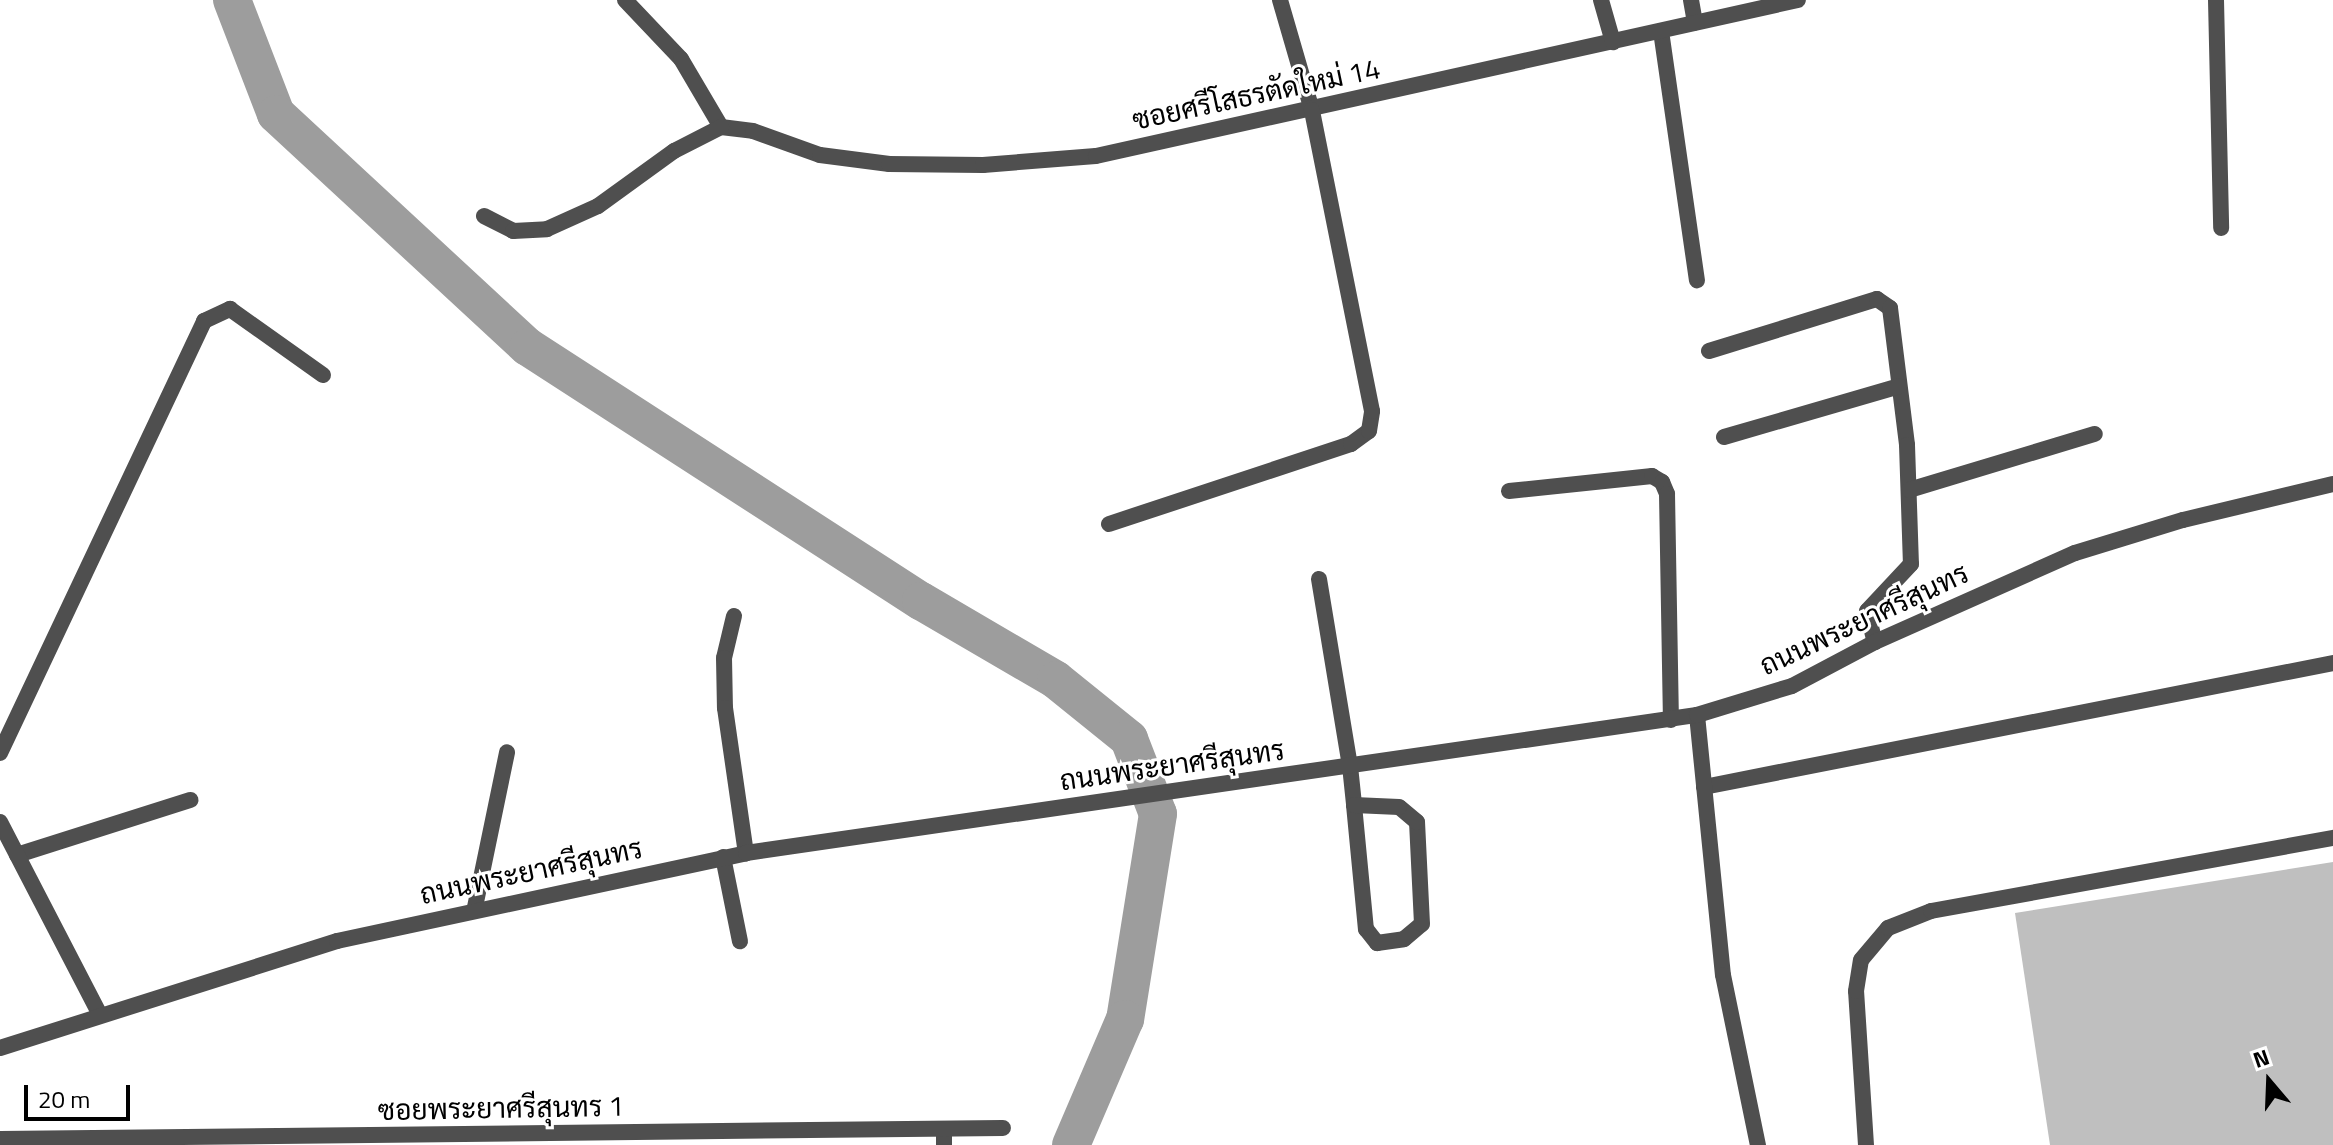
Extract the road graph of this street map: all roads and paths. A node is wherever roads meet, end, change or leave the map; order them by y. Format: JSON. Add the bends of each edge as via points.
{"nodes":[{"id":1,"x":625,"y":0,"type":"edge"},
{"id":2,"x":1280,"y":0,"type":"edge"},
{"id":3,"x":1601,"y":0,"type":"edge"},
{"id":4,"x":1691,"y":0,"type":"edge"},
{"id":5,"x":1798,"y":0,"type":"edge"},
{"id":6,"x":2216,"y":0,"type":"edge"},
{"id":7,"x":1695,"y":23,"type":"junction"},
{"id":8,"x":1661,"y":31,"type":"junction"},
{"id":9,"x":1613,"y":42,"type":"junction"},
{"id":10,"x":1312,"y":110,"type":"junction"},
{"id":11,"x":721,"y":127,"type":"junction"},
{"id":12,"x":484,"y":216,"type":"dead end"},
{"id":13,"x":2221,"y":228,"type":"dead end"},
{"id":14,"x":1697,"y":280,"type":"dead end"},
{"id":15,"x":1709,"y":351,"type":"dead end"},
{"id":16,"x":323,"y":375,"type":"dead end"},
{"id":17,"x":1899,"y":386,"type":"junction"},
{"id":18,"x":2095,"y":434,"type":"dead end"},
{"id":19,"x":1724,"y":437,"type":"dead end"},
{"id":20,"x":2333,"y":484,"type":"edge"},
{"id":21,"x":1909,"y":490,"type":"junction"},
{"id":22,"x":1509,"y":491,"type":"dead end"},
{"id":23,"x":1109,"y":524,"type":"dead end"},
{"id":24,"x":1319,"y":579,"type":"dead end"},
{"id":25,"x":734,"y":616,"type":"dead end"},
{"id":26,"x":1875,"y":642,"type":"junction"},
{"id":27,"x":2333,"y":663,"type":"edge"},
{"id":28,"x":1697,"y":715,"type":"junction"},
{"id":29,"x":1671,"y":720,"type":"junction"},
{"id":30,"x":507,"y":752,"type":"dead end"},
{"id":31,"x":0,"y":753,"type":"edge"},
{"id":32,"x":1350,"y":766,"type":"junction"},
{"id":33,"x":1704,"y":787,"type":"junction"},
{"id":34,"x":190,"y":800,"type":"dead end"},
{"id":35,"x":1354,"y":805,"type":"junction"},
{"id":36,"x":0,"y":822,"type":"edge"},
{"id":37,"x":2333,"y":838,"type":"edge"},
{"id":38,"x":4,"y":840,"type":"edge"},
{"id":39,"x":746,"y":853,"type":"junction"},
{"id":40,"x":17,"y":855,"type":"junction"},
{"id":41,"x":723,"y":857,"type":"junction"},
{"id":42,"x":475,"y":907,"type":"junction"},
{"id":43,"x":740,"y":941,"type":"dead end"},
{"id":44,"x":99,"y":1013,"type":"junction"},
{"id":45,"x":0,"y":1048,"type":"edge"},
{"id":46,"x":1003,"y":1128,"type":"dead end"},
{"id":47,"x":668,"y":1137,"type":"edge"},
{"id":48,"x":944,"y":1138,"type":"edge"},
{"id":49,"x":0,"y":1139,"type":"edge"},
{"id":50,"x":1758,"y":1145,"type":"edge"},
{"id":51,"x":1866,"y":1145,"type":"edge"}],
"edges":[{"from":1,"to":11,"type":"street","via":[[681,59]]},
{"from":2,"to":10,"type":"street"},
{"from":3,"to":9,"type":"street"},
{"from":4,"to":7,"type":"street"},
{"from":5,"to":7,"type":"street","name":"ซอยศรีโสธรตัดใหม่ 14"},
{"from":6,"to":13,"type":"street"},
{"from":7,"to":8,"type":"street","name":"ซอยศรีโสธรตัดใหม่ 14"},
{"from":8,"to":9,"type":"street","name":"ซอยศรีโสธรตัดใหม่ 14"},
{"from":8,"to":14,"type":"street"},
{"from":9,"to":10,"type":"street","name":"ซอยศรีโสธรตัดใหม่ 14"},
{"from":10,"to":11,"type":"street","name":"ซอยศรีโสธรตัดใหม่ 14","via":[[1096,156],[983,165],[889,164],[820,155],[753,131]]},
{"from":10,"to":23,"type":"street","via":[[1372,411],[1369,431],[1351,444]]},
{"from":11,"to":12,"type":"street","via":[[674,151],[598,206],[547,229],[513,231]]},
{"from":15,"to":17,"type":"street","via":[[1884,299],[1890,308]]},
{"from":16,"to":31,"type":"street","via":[[230,309],[204,321]]},
{"from":17,"to":19,"type":"street"},
{"from":17,"to":21,"type":"street"},
{"from":18,"to":21,"type":"street"},
{"from":20,"to":26,"type":"street","name":"ถนนพระยาศรีสุนทร","via":[[2075,553]]},
{"from":21,"to":26,"type":"street","via":[[1911,564],[1867,611]]},
{"from":22,"to":29,"type":"street","via":[[1652,476],[1662,482],[1667,494]]},
{"from":24,"to":32,"type":"street"},
{"from":25,"to":39,"type":"street","via":[[724,658],[725,708]]},
{"from":26,"to":28,"type":"street","name":"ถนนพระยาศรีสุนทร","via":[[1792,686]]},
{"from":27,"to":33,"type":"street"},
{"from":28,"to":29,"type":"street","name":"ถนนพระยาศรีสุนทร"},
{"from":28,"to":33,"type":"street"},
{"from":29,"to":32,"type":"street","name":"ถนนพระยาศรีสุนทร"},
{"from":30,"to":42,"type":"street"},
{"from":32,"to":35,"type":"street"},
{"from":32,"to":39,"type":"street","name":"ถนนพระยาศรีสุนทร"},
{"from":33,"to":50,"type":"street","via":[[1723,975]]},
{"from":34,"to":40,"type":"street"},
{"from":35,"to":35,"type":"street","via":[[1399,807],[1417,822],[1422,924],[1404,939],[1377,943],[1368,936]]},
{"from":36,"to":38,"type":"street"},
{"from":37,"to":51,"type":"street","via":[[1931,911],[1888,928],[1861,960],[1856,991]]},
{"from":38,"to":40,"type":"street"},
{"from":39,"to":41,"type":"street","name":"ถนนพระยาศรีสุนทร"},
{"from":40,"to":44,"type":"street"},
{"from":41,"to":42,"type":"street","name":"ถนนพระยาศรีสุนทร"},
{"from":41,"to":43,"type":"street"},
{"from":42,"to":44,"type":"street","name":"ถนนพระยาศรีสุนทร","via":[[337,941]]},
{"from":44,"to":45,"type":"street","name":"ถนนพระยาศรีสุนทร"},
{"from":46,"to":48,"type":"street","name":"ซอยพระยาศรีสุนทร 1"},
{"from":47,"to":48,"type":"street","name":"ซอยพระยาศรีสุนทร 1"},
{"from":47,"to":49,"type":"street","name":"ซอยพระยาศรีสุนทร 1"}]}
